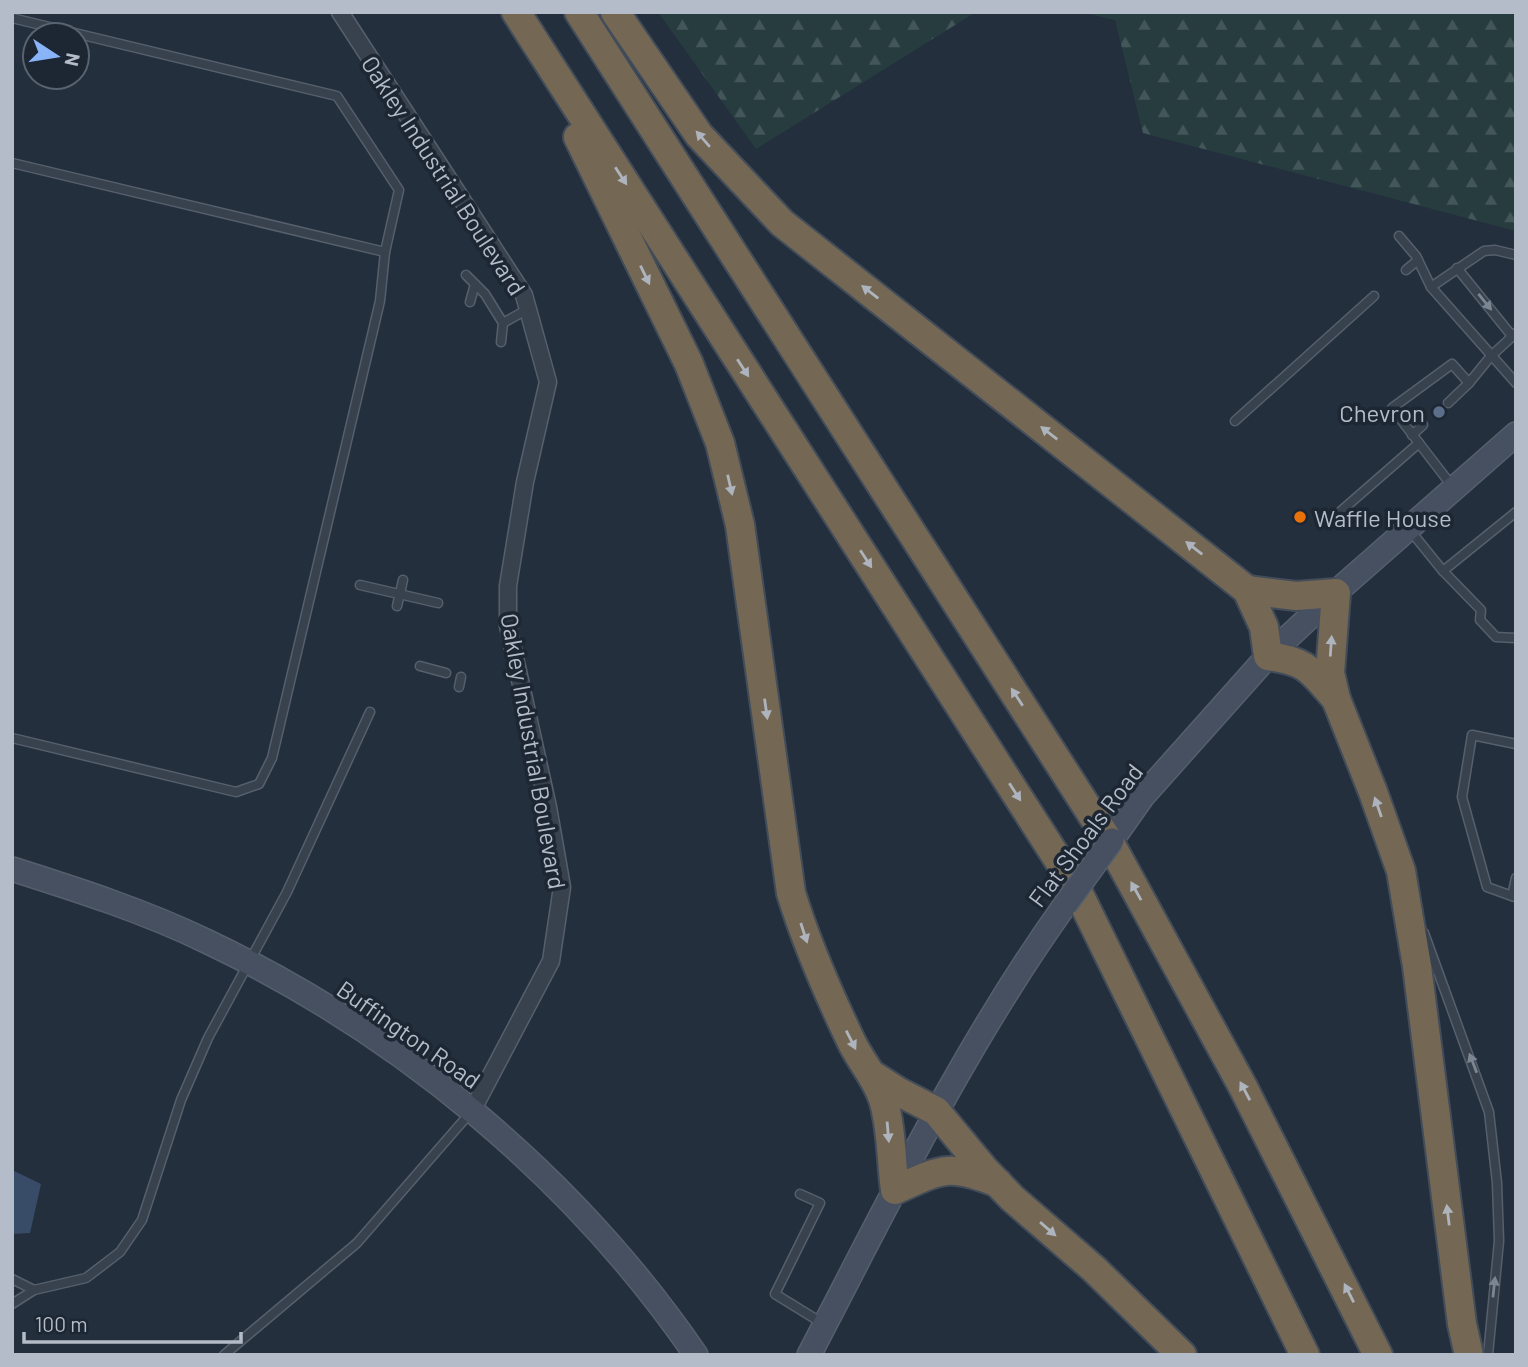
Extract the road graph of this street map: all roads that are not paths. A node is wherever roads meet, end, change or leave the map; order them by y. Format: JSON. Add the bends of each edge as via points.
{"nodes":[{"id":1,"x":340,"y":12,"type":"edge"},
{"id":2,"x":579,"y":12,"type":"edge"},
{"id":3,"x":615,"y":12,"type":"edge"},
{"id":4,"x":517,"y":14,"type":"edge"},
{"id":5,"x":12,"y":18,"type":"edge"},
{"id":6,"x":12,"y":163,"type":"edge"},
{"id":7,"x":1399,"y":236,"type":"dead end"},
{"id":8,"x":385,"y":252,"type":"junction"},
{"id":9,"x":1516,"y":255,"type":"edge"},
{"id":10,"x":1418,"y":260,"type":"junction"},
{"id":11,"x":1457,"y":268,"type":"junction"},
{"id":12,"x":1406,"y":270,"type":"dead end"},
{"id":13,"x":466,"y":275,"type":"dead end"},
{"id":14,"x":475,"y":284,"type":"junction"},
{"id":15,"x":1431,"y":287,"type":"junction"},
{"id":16,"x":1374,"y":296,"type":"dead end"},
{"id":17,"x":470,"y":302,"type":"dead end"},
{"id":18,"x":528,"y":309,"type":"junction"},
{"id":19,"x":503,"y":323,"type":"junction"},
{"id":20,"x":1514,"y":335,"type":"edge"},
{"id":21,"x":501,"y":342,"type":"dead end"},
{"id":22,"x":1491,"y":356,"type":"junction"},
{"id":23,"x":1469,"y":383,"type":"junction"},
{"id":24,"x":1516,"y":383,"type":"edge"},
{"id":25,"x":1448,"y":403,"type":"dead end"},
{"id":26,"x":1235,"y":421,"type":"dead end"},
{"id":27,"x":1423,"y":425,"type":"dead end"},
{"id":28,"x":1412,"y":435,"type":"junction"},
{"id":29,"x":1514,"y":437,"type":"edge"},
{"id":30,"x":1419,"y":443,"type":"junction"},
{"id":31,"x":1454,"y":488,"type":"junction"},
{"id":32,"x":1341,"y":511,"type":"dead end"},
{"id":33,"x":1516,"y":512,"type":"edge"},
{"id":34,"x":1408,"y":528,"type":"junction"},
{"id":35,"x":1443,"y":571,"type":"junction"},
{"id":36,"x":403,"y":580,"type":"dead end"},
{"id":37,"x":360,"y":585,"type":"dead end"},
{"id":38,"x":1247,"y":590,"type":"junction"},
{"id":39,"x":1336,"y":593,"type":"junction"},
{"id":40,"x":399,"y":595,"type":"junction"},
{"id":41,"x":438,"y":603,"type":"dead end"},
{"id":42,"x":397,"y":606,"type":"dead end"},
{"id":43,"x":1516,"y":638,"type":"edge"},
{"id":44,"x":1268,"y":656,"type":"junction"},
{"id":45,"x":420,"y":666,"type":"dead end"},
{"id":46,"x":446,"y":673,"type":"dead end"},
{"id":47,"x":461,"y":677,"type":"dead end"},
{"id":48,"x":459,"y":687,"type":"dead end"},
{"id":49,"x":1336,"y":699,"type":"junction"},
{"id":50,"x":370,"y":712,"type":"dead end"},
{"id":51,"x":12,"y":738,"type":"edge"},
{"id":52,"x":1516,"y":744,"type":"edge"},
{"id":53,"x":12,"y":869,"type":"edge"},
{"id":54,"x":1401,"y":871,"type":"junction"},
{"id":55,"x":1516,"y":878,"type":"edge"},
{"id":56,"x":1514,"y":897,"type":"edge"},
{"id":57,"x":250,"y":964,"type":"junction"},
{"id":58,"x":874,"y":1076,"type":"junction"},
{"id":59,"x":472,"y":1111,"type":"junction"},
{"id":60,"x":936,"y":1111,"type":"junction"},
{"id":61,"x":998,"y":1184,"type":"junction"},
{"id":62,"x":895,"y":1190,"type":"junction"},
{"id":63,"x":800,"y":1194,"type":"dead end"},
{"id":64,"x":12,"y":1279,"type":"edge"},
{"id":65,"x":34,"y":1290,"type":"junction"},
{"id":66,"x":12,"y":1304,"type":"edge"},
{"id":67,"x":824,"y":1324,"type":"junction"},
{"id":68,"x":224,"y":1355,"type":"edge"},
{"id":69,"x":696,"y":1355,"type":"edge"},
{"id":70,"x":808,"y":1355,"type":"edge"},
{"id":71,"x":1182,"y":1355,"type":"edge"},
{"id":72,"x":1305,"y":1355,"type":"edge"},
{"id":73,"x":1378,"y":1355,"type":"edge"},
{"id":74,"x":1469,"y":1355,"type":"edge"},
{"id":75,"x":1488,"y":1355,"type":"edge"}],
"edges":[{"from":1,"to":18,"type":"street","name":"Oakley Industrial Boulevard","via":[[524,295]]},
{"from":73,"to":2,"type":"highway","one_way":true,"via":[[1243,1087],[1110,843]]},
{"from":38,"to":3,"type":"highway","one_way":true,"via":[[782,223],[699,135]]},
{"from":4,"to":58,"type":"highway","one_way":true,"via":[[689,364],[720,443],[740,525],[791,892],[824,984],[854,1048]]},
{"from":4,"to":72,"type":"highway","one_way":true,"via":[[1075,886]]},
{"from":5,"to":8,"type":"lane","via":[[337,96],[399,190]]},
{"from":6,"to":8,"type":"lane"},
{"from":7,"to":10,"type":"lane"},
{"from":8,"to":51,"type":"lane","via":[[377,315],[272,758],[260,785],[236,792]]},
{"from":9,"to":11,"type":"lane","via":[[1484,251]]},
{"from":10,"to":12,"type":"lane"},
{"from":10,"to":15,"type":"lane"},
{"from":11,"to":15,"type":"lane"},
{"from":11,"to":20,"type":"lane","one_way":true},
{"from":13,"to":14,"type":"lane"},
{"from":14,"to":17,"type":"lane"},
{"from":14,"to":19,"type":"lane"},
{"from":15,"to":22,"type":"lane"},
{"from":16,"to":26,"type":"lane"},
{"from":18,"to":19,"type":"lane"},
{"from":18,"to":59,"type":"street","name":"Oakley Industrial Boulevard","via":[[548,382],[525,482],[508,586],[508,626],[562,887],[551,961]]},
{"from":19,"to":21,"type":"lane"},
{"from":20,"to":22,"type":"lane"},
{"from":22,"to":23,"type":"lane"},
{"from":22,"to":24,"type":"lane"},
{"from":23,"to":25,"type":"lane"},
{"from":23,"to":28,"type":"lane","via":[[1452,364],[1392,408]]},
{"from":27,"to":28,"type":"lane"},
{"from":28,"to":30,"type":"lane"},
{"from":29,"to":31,"type":"street","name":"Flat Shoals Road"},
{"from":30,"to":31,"type":"lane"},
{"from":30,"to":32,"type":"lane"},
{"from":31,"to":34,"type":"street","name":"Flat Shoals Road"},
{"from":33,"to":35,"type":"lane"},
{"from":34,"to":35,"type":"lane"},
{"from":34,"to":39,"type":"street","name":"Flat Shoals Road"},
{"from":35,"to":43,"type":"lane","via":[[1481,610],[1480,620],[1496,637]]},
{"from":36,"to":40,"type":"lane"},
{"from":37,"to":40,"type":"lane"},
{"from":38,"to":39,"type":"highway","via":[[1296,596]]},
{"from":38,"to":44,"type":"highway","via":[[1264,627]]},
{"from":39,"to":44,"type":"street","name":"Flat Shoals Road"},
{"from":49,"to":39,"type":"highway","one_way":true,"via":[[1330,673]]},
{"from":40,"to":41,"type":"lane"},
{"from":40,"to":42,"type":"lane"},
{"from":44,"to":49,"type":"highway","via":[[1307,666]]},
{"from":44,"to":60,"type":"street","name":"Flat Shoals Road","bridge":true,"via":[[1143,796],[1025,960]]},
{"from":45,"to":46,"type":"lane"},
{"from":47,"to":48,"type":"lane"},
{"from":54,"to":49,"type":"highway","one_way":true},
{"from":50,"to":57,"type":"lane"},
{"from":52,"to":56,"type":"lane","via":[[1472,735],[1462,797],[1487,887]]},
{"from":53,"to":57,"type":"street","name":"Buffington Road","via":[[108,900]]},
{"from":74,"to":54,"type":"highway","one_way":true},
{"from":75,"to":54,"type":"lane","one_way":true,"via":[[1499,1241],[1489,1112]]},
{"from":55,"to":56,"type":"lane"},
{"from":57,"to":59,"type":"street","name":"Buffington Road","via":[[372,1035]]},
{"from":57,"to":65,"type":"lane","via":[[208,1038],[142,1220],[120,1252],[86,1278]]},
{"from":58,"to":60,"type":"highway"},
{"from":58,"to":62,"type":"highway","one_way":true,"via":[[887,1115]]},
{"from":59,"to":68,"type":"lane","via":[[357,1243]]},
{"from":59,"to":69,"type":"street","name":"Buffington Road","via":[[581,1214]]},
{"from":60,"to":61,"type":"highway"},
{"from":60,"to":62,"type":"street","name":"Flat Shoals Road"},
{"from":61,"to":62,"type":"highway","via":[[953,1169]]},
{"from":61,"to":71,"type":"highway","one_way":true},
{"from":62,"to":67,"type":"street","name":"Flat Shoals Road"},
{"from":63,"to":67,"type":"lane","via":[[820,1203],[775,1294]]},
{"from":64,"to":65,"type":"lane"},
{"from":65,"to":66,"type":"lane"},
{"from":67,"to":70,"type":"street","name":"Flat Shoals Road"}]}
